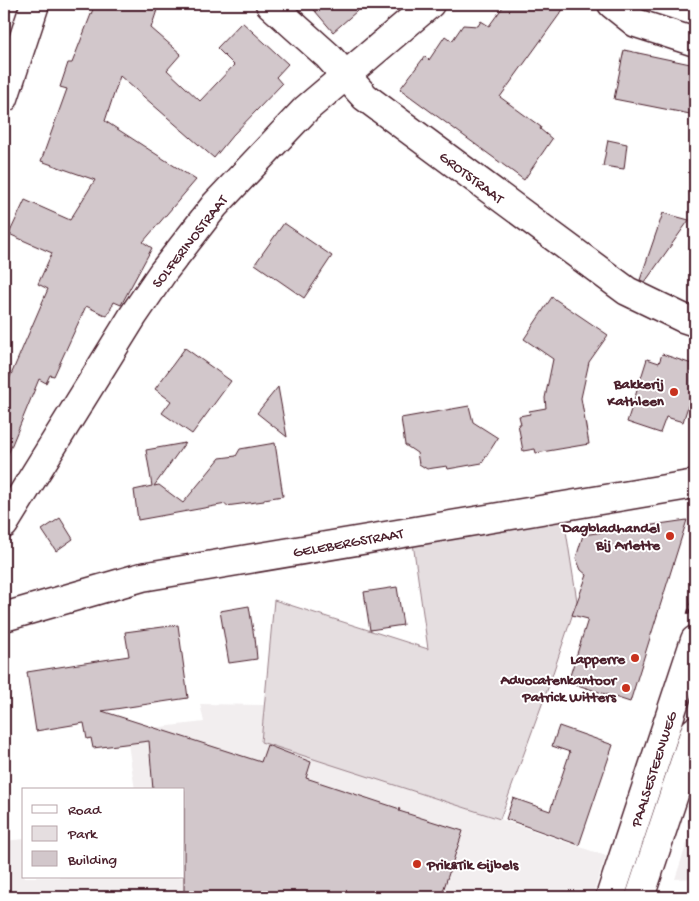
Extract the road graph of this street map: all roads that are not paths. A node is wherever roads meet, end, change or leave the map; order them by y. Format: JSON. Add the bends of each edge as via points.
{"nodes":[{"id":1,"x":35,"y":4,"type":"edge"},
{"id":2,"x":270,"y":4,"type":"edge"},
{"id":3,"x":430,"y":4,"type":"edge"},
{"id":4,"x":612,"y":4,"type":"edge"},
{"id":5,"x":695,"y":42,"type":"edge"},
{"id":6,"x":345,"y":76,"type":"junction"},
{"id":7,"x":4,"y":98,"type":"edge"},
{"id":8,"x":695,"y":322,"type":"edge"},
{"id":9,"x":695,"y":484,"type":"edge"},
{"id":10,"x":4,"y":524,"type":"edge"},
{"id":11,"x":4,"y":617,"type":"edge"},
{"id":12,"x":695,"y":640,"type":"edge"},
{"id":13,"x":695,"y":732,"type":"edge"},
{"id":14,"x":610,"y":897,"type":"edge"},
{"id":15,"x":640,"y":897,"type":"edge"}],
"edges":[{"from":1,"to":7,"type":"street"},
{"from":2,"to":6,"type":"street","name":"GROTSTRAAT","via":[[328,56]]},
{"from":3,"to":6,"type":"street","name":"SOLFERINOSTRAAT"},
{"from":4,"to":5,"type":"street","via":[[636,23]]},
{"from":6,"to":8,"type":"street","name":"GROTSTRAAT","via":[[365,97],[627,290]]},
{"from":6,"to":10,"type":"street","name":"SOLFERINOSTRAAT","via":[[306,109],[253,163],[188,239],[133,316]]},
{"from":9,"to":11,"type":"street","name":"GELEBERGSTRAAT","via":[[142,577]]},
{"from":12,"to":14,"type":"street","name":"PAALSESTEENWEG"},
{"from":13,"to":15,"type":"street","name":"PAALSESTEENWEG"}]}
